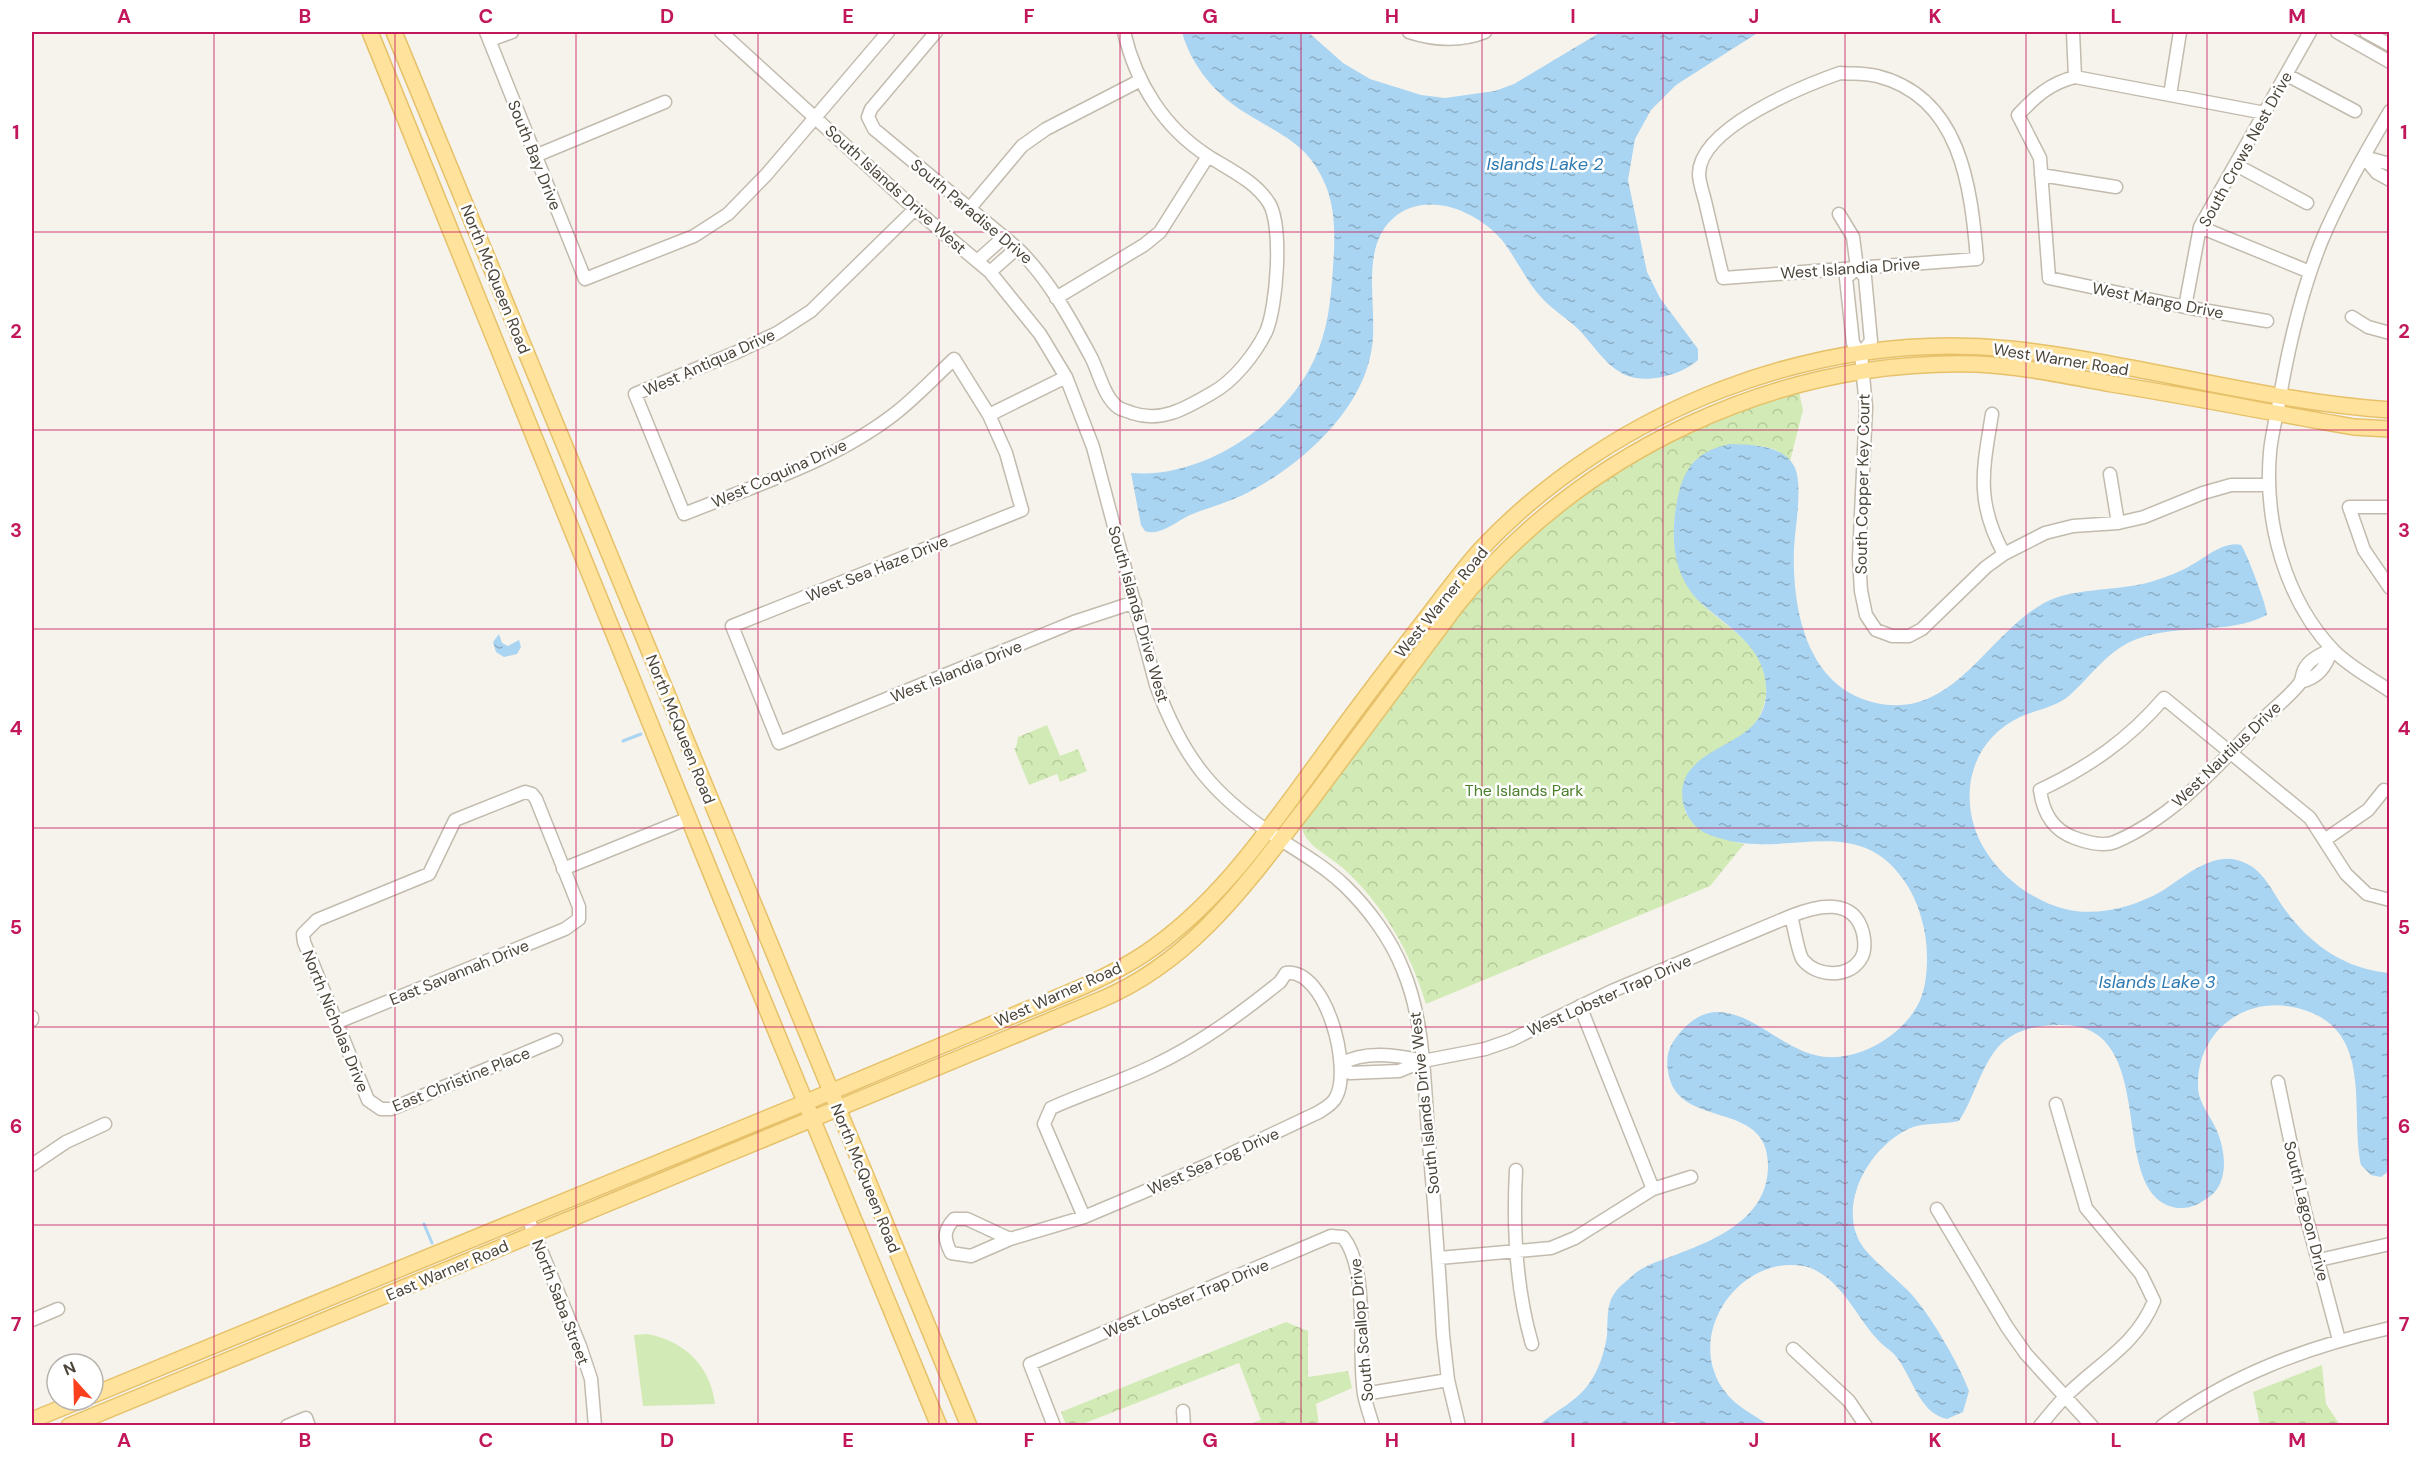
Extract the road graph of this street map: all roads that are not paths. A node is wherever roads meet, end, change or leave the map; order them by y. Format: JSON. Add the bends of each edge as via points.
{"nodes":[{"id":1,"x":370,"y":32,"type":"edge"},
{"id":2,"x":394,"y":32,"type":"edge"},
{"id":3,"x":512,"y":32,"type":"edge"},
{"id":4,"x":721,"y":32,"type":"edge"},
{"id":5,"x":888,"y":32,"type":"edge"},
{"id":6,"x":936,"y":32,"type":"edge"},
{"id":7,"x":1124,"y":32,"type":"edge"},
{"id":8,"x":1409,"y":32,"type":"edge"},
{"id":9,"x":1485,"y":32,"type":"edge"},
{"id":10,"x":2073,"y":32,"type":"edge"},
{"id":11,"x":2181,"y":32,"type":"edge"},
{"id":12,"x":2310,"y":32,"type":"edge"},
{"id":13,"x":2337,"y":32,"type":"edge"},
{"id":14,"x":2366,"y":32,"type":"edge"},
{"id":15,"x":488,"y":36,"type":"edge"},
{"id":16,"x":2390,"y":45,"type":"edge"},
{"id":17,"x":2390,"y":62,"type":"edge"},
{"id":18,"x":2287,"y":75,"type":"junction"},
{"id":19,"x":2074,"y":77,"type":"junction"},
{"id":20,"x":1141,"y":80,"type":"junction"},
{"id":21,"x":2170,"y":95,"type":"junction"},
{"id":22,"x":665,"y":102,"type":"dead end"},
{"id":23,"x":2355,"y":111,"type":"dead end"},
{"id":24,"x":2390,"y":111,"type":"edge"},
{"id":25,"x":2265,"y":113,"type":"junction"},
{"id":26,"x":816,"y":117,"type":"junction"},
{"id":27,"x":535,"y":156,"type":"junction"},
{"id":28,"x":1208,"y":156,"type":"junction"},
{"id":29,"x":2364,"y":157,"type":"junction"},
{"id":30,"x":2390,"y":164,"type":"edge"},
{"id":31,"x":2236,"y":165,"type":"junction"},
{"id":32,"x":2041,"y":175,"type":"junction"},
{"id":33,"x":2390,"y":180,"type":"edge"},
{"id":34,"x":2116,"y":187,"type":"dead end"},
{"id":35,"x":2307,"y":203,"type":"dead end"},
{"id":36,"x":970,"y":208,"type":"junction"},
{"id":37,"x":915,"y":209,"type":"junction"},
{"id":38,"x":1839,"y":214,"type":"dead end"},
{"id":39,"x":2200,"y":227,"type":"junction"},
{"id":40,"x":1004,"y":237,"type":"junction"},
{"id":41,"x":1017,"y":248,"type":"junction"},
{"id":42,"x":977,"y":261,"type":"junction"},
{"id":43,"x":1857,"y":268,"type":"junction"},
{"id":44,"x":990,"y":272,"type":"junction"},
{"id":45,"x":2310,"y":272,"type":"junction"},
{"id":46,"x":1056,"y":298,"type":"junction"},
{"id":47,"x":2185,"y":307,"type":"junction"},
{"id":48,"x":2352,"y":317,"type":"dead end"},
{"id":49,"x":2267,"y":321,"type":"dead end"},
{"id":50,"x":2390,"y":333,"type":"edge"},
{"id":51,"x":1861,"y":354,"type":"junction"},
{"id":52,"x":1862,"y":372,"type":"junction"},
{"id":53,"x":1066,"y":377,"type":"junction"},
{"id":54,"x":2280,"y":397,"type":"junction"},
{"id":55,"x":2390,"y":410,"type":"edge"},
{"id":56,"x":2277,"y":413,"type":"junction"},
{"id":57,"x":1992,"y":414,"type":"dead end"},
{"id":58,"x":989,"y":415,"type":"junction"},
{"id":59,"x":2390,"y":429,"type":"edge"},
{"id":60,"x":2110,"y":474,"type":"dead end"},
{"id":61,"x":2269,"y":485,"type":"junction"},
{"id":62,"x":2390,"y":507,"type":"edge"},
{"id":63,"x":684,"y":514,"type":"joint"},
{"id":64,"x":2118,"y":523,"type":"junction"},
{"id":65,"x":2004,"y":554,"type":"junction"},
{"id":66,"x":2390,"y":588,"type":"edge"},
{"id":67,"x":1135,"y":602,"type":"junction"},
{"id":68,"x":2332,"y":649,"type":"junction"},
{"id":69,"x":2390,"y":691,"type":"edge"},
{"id":70,"x":779,"y":744,"type":"joint"},
{"id":71,"x":2229,"y":753,"type":"junction"},
{"id":72,"x":2384,"y":790,"type":"dead end"},
{"id":73,"x":714,"y":807,"type":"junction"},
{"id":74,"x":689,"y":818,"type":"junction"},
{"id":75,"x":1267,"y":830,"type":"junction"},
{"id":76,"x":1280,"y":840,"type":"junction"},
{"id":77,"x":2326,"y":840,"type":"junction"},
{"id":78,"x":563,"y":869,"type":"junction"},
{"id":79,"x":2390,"y":900,"type":"edge"},
{"id":80,"x":1791,"y":916,"type":"junction"},
{"id":81,"x":770,"y":943,"type":"junction"},
{"id":82,"x":741,"y":948,"type":"junction"},
{"id":83,"x":1092,"y":982,"type":"junction"},
{"id":84,"x":1100,"y":1000,"type":"junction"},
{"id":85,"x":1580,"y":1006,"type":"junction"},
{"id":86,"x":338,"y":1022,"type":"junction"},
{"id":87,"x":556,"y":1040,"type":"dead end"},
{"id":88,"x":1423,"y":1061,"type":"junction"},
{"id":89,"x":1341,"y":1064,"type":"junction"},
{"id":90,"x":2278,"y":1082,"type":"dead end"},
{"id":91,"x":818,"y":1097,"type":"junction"},
{"id":92,"x":368,"y":1100,"type":"joint"},
{"id":93,"x":2056,"y":1104,"type":"dead end"},
{"id":94,"x":825,"y":1114,"type":"junction"},
{"id":95,"x":105,"y":1124,"type":"dead end"},
{"id":96,"x":32,"y":1165,"type":"edge"},
{"id":97,"x":1516,"y":1170,"type":"dead end"},
{"id":98,"x":1691,"y":1177,"type":"dead end"},
{"id":99,"x":1653,"y":1189,"type":"junction"},
{"id":100,"x":1937,"y":1209,"type":"dead end"},
{"id":101,"x":527,"y":1216,"type":"junction"},
{"id":102,"x":1084,"y":1217,"type":"junction"},
{"id":103,"x":534,"y":1233,"type":"junction"},
{"id":104,"x":1343,"y":1237,"type":"joint"},
{"id":105,"x":1010,"y":1239,"type":"junction"},
{"id":106,"x":2390,"y":1244,"type":"edge"},
{"id":107,"x":1517,"y":1252,"type":"junction"},
{"id":108,"x":1439,"y":1258,"type":"junction"},
{"id":109,"x":2319,"y":1260,"type":"junction"},
{"id":110,"x":58,"y":1309,"type":"dead end"},
{"id":111,"x":32,"y":1320,"type":"edge"},
{"id":112,"x":2390,"y":1328,"type":"edge"},
{"id":113,"x":247,"y":1332,"type":"junction"},
{"id":114,"x":2339,"y":1340,"type":"junction"},
{"id":115,"x":1532,"y":1344,"type":"dead end"},
{"id":116,"x":1793,"y":1349,"type":"dead end"},
{"id":117,"x":194,"y":1374,"type":"junction"},
{"id":118,"x":1448,"y":1380,"type":"junction"},
{"id":119,"x":105,"y":1390,"type":"edge"},
{"id":120,"x":1364,"y":1394,"type":"junction"},
{"id":121,"x":957,"y":1397,"type":"junction"},
{"id":122,"x":2065,"y":1397,"type":"junction"},
{"id":123,"x":931,"y":1407,"type":"junction"},
{"id":124,"x":1184,"y":1411,"type":"dead end"},
{"id":125,"x":52,"y":1412,"type":"edge"},
{"id":126,"x":32,"y":1420,"type":"edge"},
{"id":127,"x":307,"y":1422,"type":"edge"},
{"id":128,"x":69,"y":1425,"type":"edge"},
{"id":129,"x":287,"y":1425,"type":"edge"},
{"id":130,"x":595,"y":1425,"type":"edge"},
{"id":131,"x":939,"y":1425,"type":"edge"},
{"id":132,"x":969,"y":1425,"type":"edge"},
{"id":133,"x":1054,"y":1425,"type":"edge"},
{"id":134,"x":1184,"y":1425,"type":"edge"},
{"id":135,"x":1373,"y":1425,"type":"edge"},
{"id":136,"x":1459,"y":1425,"type":"edge"},
{"id":137,"x":1866,"y":1425,"type":"edge"},
{"id":138,"x":2040,"y":1425,"type":"edge"},
{"id":139,"x":2093,"y":1425,"type":"edge"},
{"id":140,"x":2162,"y":1425,"type":"edge"}],
"edges":[{"from":1,"to":74,"type":"main road","name":"North McQueen Road"},
{"from":2,"to":73,"type":"main road","name":"North McQueen Road"},
{"from":3,"to":15,"type":"street"},
{"from":4,"to":26,"type":"street","name":"South Islands Drive West"},
{"from":5,"to":26,"type":"street"},
{"from":6,"to":36,"type":"street","name":"South Paradise Drive","via":[[868,117],[873,129]]},
{"from":7,"to":20,"type":"street"},
{"from":8,"to":9,"type":"street","via":[[1446,39],[1471,38]]},
{"from":10,"to":19,"type":"street"},
{"from":11,"to":21,"type":"street"},
{"from":12,"to":18,"type":"street","name":"South Crows Nest Drive"},
{"from":13,"to":17,"type":"street"},
{"from":14,"to":16,"type":"street"},
{"from":15,"to":27,"type":"street","name":"South Bay Drive"},
{"from":18,"to":23,"type":"street"},
{"from":18,"to":25,"type":"street","name":"South Crows Nest Drive"},
{"from":19,"to":21,"type":"street"},
{"from":19,"to":32,"type":"street","via":[[2057,81],[2018,116],[2040,158]]},
{"from":20,"to":28,"type":"street","via":[[1163,116],[1185,140]]},
{"from":20,"to":36,"type":"street","via":[[1046,129],[1022,146]]},
{"from":21,"to":25,"type":"street"},
{"from":22,"to":27,"type":"street"},
{"from":24,"to":29,"type":"street"},
{"from":25,"to":31,"type":"street","name":"South Crows Nest Drive"},
{"from":26,"to":27,"type":"street","name":"South Bay Drive","via":[[728,214],[694,236],[585,279]]},
{"from":26,"to":37,"type":"street","name":"South Islands Drive West"},
{"from":28,"to":46,"type":"street","via":[[1160,232]]},
{"from":28,"to":46,"type":"street","name":"South Paradise Drive","via":[[1256,186],[1270,204],[1278,225],[1276,270],[1266,331],[1251,357],[1219,389],[1183,410],[1162,416],[1141,416],[1119,408]]},
{"from":29,"to":30,"type":"street"},
{"from":29,"to":33,"type":"street","via":[[2377,173]]},
{"from":29,"to":45,"type":"street","via":[[2343,194]]},
{"from":31,"to":35,"type":"street"},
{"from":31,"to":39,"type":"street","name":"South Crows Nest Drive"},
{"from":32,"to":34,"type":"street"},
{"from":32,"to":47,"type":"street","name":"West Mango Drive","via":[[2049,278]]},
{"from":36,"to":40,"type":"street","name":"South Paradise Drive"},
{"from":37,"to":42,"type":"street","name":"South Islands Drive West"},
{"from":37,"to":63,"type":"street","name":"West Antiqua Drive","via":[[811,311],[737,352],[635,394]]},
{"from":38,"to":43,"type":"street","name":"South Copper Key Court","via":[[1853,237]]},
{"from":39,"to":45,"type":"street"},
{"from":39,"to":47,"type":"street","name":"South Crows Nest Drive"},
{"from":40,"to":41,"type":"street","name":"South Paradise Drive"},
{"from":40,"to":42,"type":"street"},
{"from":41,"to":44,"type":"street"},
{"from":41,"to":46,"type":"street","name":"South Paradise Drive","via":[[1038,268]]},
{"from":42,"to":44,"type":"street","name":"South Islands Drive West"},
{"from":43,"to":43,"type":"street","name":"West Islandia Drive","via":[[1977,259],[1970,190],[1953,138],[1935,111],[1905,88],[1876,75],[1840,73],[1806,85],[1716,139],[1703,155],[1699,174],[1723,278]]},
{"from":43,"to":51,"type":"street","name":"South Copper Key Court","via":[[1865,277],[1871,341]]},
{"from":43,"to":51,"type":"street","name":"South Copper Key Court","via":[[1846,278],[1853,343]]},
{"from":44,"to":53,"type":"street","name":"South Islands Drive West","via":[[1040,334]]},
{"from":45,"to":54,"type":"street"},
{"from":47,"to":49,"type":"street","name":"West Mango Drive"},
{"from":48,"to":50,"type":"street","via":[[2368,327]]},
{"from":51,"to":52,"type":"street","name":"South Copper Key Court"},
{"from":51,"to":54,"type":"main road","name":"West Warner Road","via":[[1914,349],[2004,349]]},
{"from":51,"to":75,"type":"main road","name":"West Warner Road","via":[[1808,363],[1710,394],[1651,422],[1562,478],[1492,539],[1464,570]]},
{"from":52,"to":56,"type":"main road","name":"West Warner Road","via":[[1976,364],[2050,372]]},
{"from":52,"to":65,"type":"street","name":"South Copper Key Court","via":[[1866,407],[1859,558],[1866,615],[1876,630],[1892,636],[1909,636],[1922,629]]},
{"from":52,"to":76,"type":"main road","name":"West Warner Road","via":[[1764,394],[1692,422],[1620,461],[1556,505],[1476,582]]},
{"from":53,"to":58,"type":"street"},
{"from":53,"to":67,"type":"street","name":"South Islands Drive West","via":[[1092,447]]},
{"from":54,"to":55,"type":"main road","name":"West Warner Road"},
{"from":54,"to":56,"type":"street"},
{"from":56,"to":59,"type":"main road","name":"West Warner Road","via":[[2354,427]]},
{"from":56,"to":61,"type":"street"},
{"from":57,"to":65,"type":"street","via":[[1983,471],[1984,498],[1990,527]]},
{"from":58,"to":63,"type":"street","name":"West Coquina Drive","via":[[954,359],[897,412],[858,438],[814,462]]},
{"from":58,"to":70,"type":"street","name":"West Sea Haze Drive","via":[[1006,453],[1022,510],[732,626]]},
{"from":60,"to":64,"type":"street"},
{"from":61,"to":64,"type":"street","via":[[2231,485]]},
{"from":61,"to":68,"type":"street","via":[[2276,543],[2290,581],[2308,617]]},
{"from":62,"to":66,"type":"street","via":[[2349,507],[2364,550]]},
{"from":64,"to":65,"type":"street","via":[[2073,526]]},
{"from":67,"to":70,"type":"street","name":"West Islandia Drive","via":[[1074,622]]},
{"from":67,"to":75,"type":"street","name":"South Islands Drive West","via":[[1156,685],[1187,754],[1207,780]]},
{"from":68,"to":69,"type":"street"},
{"from":68,"to":71,"type":"street","name":"West Nautilus Drive","via":[[2325,666],[2312,679],[2300,682]]},
{"from":71,"to":71,"type":"street","name":"West Nautilus Drive","via":[[2164,698],[2116,746],[2040,790],[2042,806],[2064,834],[2091,843],[2113,843],[2175,806]]},
{"from":71,"to":77,"type":"street","via":[[2310,818]]},
{"from":72,"to":77,"type":"street","via":[[2368,810]]},
{"from":73,"to":74,"type":"main road"},
{"from":73,"to":81,"type":"main road","name":"North McQueen Road"},
{"from":74,"to":78,"type":"street"},
{"from":74,"to":82,"type":"main road","name":"North McQueen Road"},
{"from":75,"to":76,"type":"street","name":"South Islands Drive West"},
{"from":75,"to":83,"type":"main road","name":"West Warner Road","via":[[1215,895],[1191,918],[1144,954]]},
{"from":76,"to":84,"type":"main road","name":"West Warner Road","via":[[1204,932],[1143,977]]},
{"from":76,"to":88,"type":"street","name":"South Islands Drive West","via":[[1343,884],[1386,937],[1404,970]]},
{"from":77,"to":79,"type":"street","via":[[2346,874],[2367,894]]},
{"from":78,"to":86,"type":"street","name":"East Savannah Drive","via":[[579,907],[579,919],[565,929]]},
{"from":78,"to":86,"type":"street","name":"North Nicholas Drive","via":[[532,794],[518,793],[455,820],[429,874],[317,920],[303,934]]},
{"from":80,"to":80,"type":"street","name":"West Lobster Trap Drive","via":[[1801,958],[1814,970],[1830,974],[1848,969],[1860,960],[1865,945],[1860,924],[1851,912],[1833,906]]},
{"from":80,"to":85,"type":"street","name":"West Lobster Trap Drive"},
{"from":81,"to":82,"type":"main road"},
{"from":81,"to":91,"type":"main road","name":"North McQueen Road"},
{"from":82,"to":91,"type":"main road","name":"North McQueen Road"},
{"from":83,"to":84,"type":"main road"},
{"from":83,"to":91,"type":"main road","name":"West Warner Road"},
{"from":84,"to":94,"type":"main road","name":"West Warner Road"},
{"from":85,"to":88,"type":"street","name":"West Lobster Trap Drive","via":[[1485,1049]]},
{"from":85,"to":99,"type":"street"},
{"from":86,"to":92,"type":"street","name":"North Nicholas Drive"},
{"from":87,"to":92,"type":"street","name":"East Christine Place","via":[[470,1083],[391,1109],[381,1109]]},
{"from":88,"to":89,"type":"street","via":[[1398,1055],[1352,1058]]},
{"from":88,"to":108,"type":"street","name":"South Islands Drive West"},
{"from":89,"to":102,"type":"street","name":"West Sea Fog Drive","via":[[1337,1096],[1332,1104],[1205,1167]]},
{"from":89,"to":102,"type":"street","via":[[1322,999],[1297,972],[1286,973],[1224,1026],[1189,1047],[1051,1108],[1046,1114],[1046,1131]]},
{"from":90,"to":109,"type":"street","name":"South Lagoon Drive"},
{"from":91,"to":94,"type":"main road","name":"North McQueen Road"},
{"from":91,"to":94,"type":"main road","name":"North McQueen Road"},
{"from":91,"to":101,"type":"main road","name":"East Warner Road"},
{"from":93,"to":122,"type":"street","via":[[2086,1208],[2141,1274],[2154,1301],[2145,1322],[2129,1341]]},
{"from":94,"to":103,"type":"main road","name":"East Warner Road"},
{"from":94,"to":121,"type":"main road","name":"North McQueen Road"},
{"from":94,"to":123,"type":"main road","name":"North McQueen Road"},
{"from":95,"to":96,"type":"street","via":[[66,1142]]},
{"from":97,"to":107,"type":"street"},
{"from":98,"to":99,"type":"street"},
{"from":99,"to":107,"type":"street","via":[[1575,1238],[1551,1248]]},
{"from":100,"to":122,"type":"street","via":[[2007,1327]]},
{"from":101,"to":103,"type":"street","name":"North Saba Street"},
{"from":101,"to":113,"type":"main road","name":"East Warner Road"},
{"from":102,"to":105,"type":"street","name":"West Sea Fog Drive"},
{"from":103,"to":117,"type":"main road","name":"East Warner Road"},
{"from":103,"to":130,"type":"street","name":"North Saba Street","via":[[587,1368]]},
{"from":104,"to":120,"type":"street","name":"South Scallop Drive","via":[[1353,1249],[1357,1270]]},
{"from":104,"to":133,"type":"street","name":"West Lobster Trap Drive","via":[[1331,1236],[1030,1364]]},
{"from":105,"to":105,"type":"street","name":"West Sea Fog Drive","via":[[967,1219],[954,1219],[946,1228],[945,1241],[951,1253],[971,1256]]},
{"from":106,"to":109,"type":"street"},
{"from":107,"to":108,"type":"street"},
{"from":107,"to":115,"type":"street","via":[[1522,1311]]},
{"from":108,"to":118,"type":"street","name":"South Islands Drive West"},
{"from":109,"to":114,"type":"street","name":"South Lagoon Drive"},
{"from":110,"to":111,"type":"street"},
{"from":112,"to":114,"type":"street"},
{"from":113,"to":117,"type":"main road","via":[[236,1347],[204,1361]]},
{"from":113,"to":119,"type":"main road","name":"East Warner Road"},
{"from":114,"to":140,"type":"street","via":[[2295,1353],[2238,1379],[2193,1402]]},
{"from":116,"to":137,"type":"street","via":[[1849,1401]]},
{"from":117,"to":128,"type":"main road","name":"East Warner Road"},
{"from":118,"to":120,"type":"street"},
{"from":118,"to":136,"type":"street","name":"South Islands Drive West"},
{"from":120,"to":135,"type":"street","name":"South Scallop Drive"},
{"from":121,"to":123,"type":"main road"},
{"from":121,"to":132,"type":"main road","name":"North McQueen Road"},
{"from":122,"to":138,"type":"street"},
{"from":122,"to":139,"type":"street"},
{"from":123,"to":131,"type":"main road","name":"North McQueen Road"},
{"from":124,"to":134,"type":"street"},
{"from":125,"to":126,"type":"main road"},
{"from":127,"to":129,"type":"street"}]}
